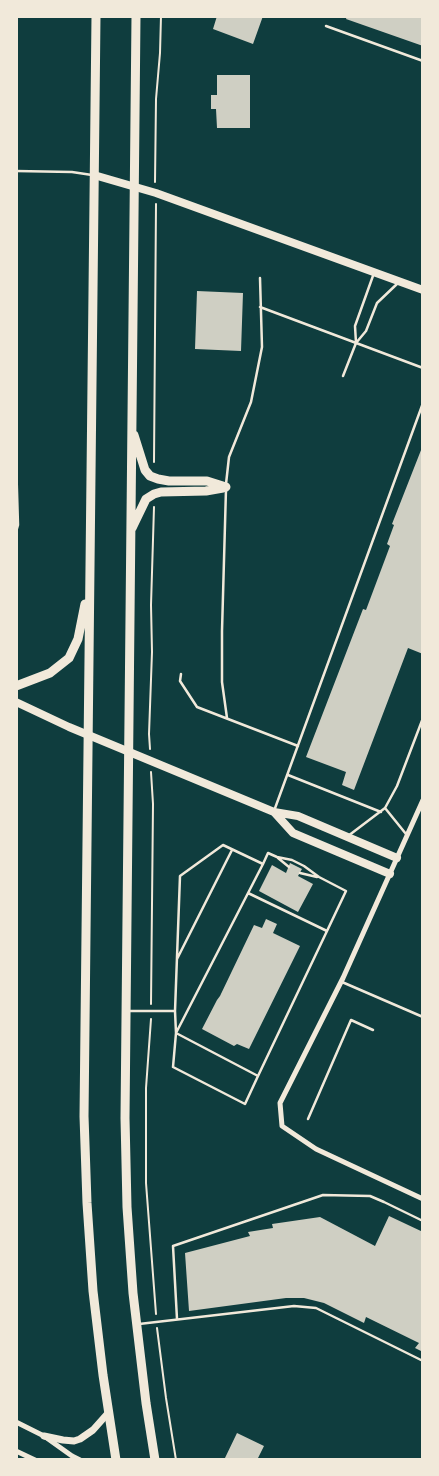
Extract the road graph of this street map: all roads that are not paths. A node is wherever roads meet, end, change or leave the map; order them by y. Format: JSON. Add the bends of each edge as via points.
{"nodes":[{"id":1,"x":96,"y":16,"type":"edge"},
{"id":2,"x":136,"y":16,"type":"edge"},
{"id":3,"x":326,"y":26,"type":"dead end"},
{"id":4,"x":423,"y":61,"type":"edge"},
{"id":5,"x":16,"y":171,"type":"edge"},
{"id":6,"x":94,"y":175,"type":"junction"},
{"id":7,"x":134,"y":186,"type":"junction"},
{"id":8,"x":374,"y":272,"type":"junction"},
{"id":9,"x":260,"y":278,"type":"dead end"},
{"id":10,"x":399,"y":282,"type":"junction"},
{"id":11,"x":423,"y":290,"type":"edge"},
{"id":12,"x":260,"y":307,"type":"junction"},
{"id":13,"x":356,"y":343,"type":"junction"},
{"id":14,"x":423,"y":368,"type":"edge"},
{"id":15,"x":343,"y":376,"type":"dead end"},
{"id":16,"x":423,"y":403,"type":"edge"},
{"id":17,"x":132,"y":425,"type":"junction"},
{"id":18,"x":16,"y":459,"type":"edge"},
{"id":19,"x":226,"y":487,"type":"junction"},
{"id":20,"x":16,"y":532,"type":"edge"},
{"id":21,"x":130,"y":532,"type":"junction"},
{"id":22,"x":89,"y":579,"type":"junction"},
{"id":23,"x":181,"y":674,"type":"dead end"},
{"id":24,"x":16,"y":686,"type":"edge"},
{"id":25,"x":16,"y":702,"type":"edge"},
{"id":26,"x":227,"y":718,"type":"junction"},
{"id":27,"x":423,"y":718,"type":"edge"},
{"id":28,"x":88,"y":735,"type":"junction"},
{"id":29,"x":298,"y":746,"type":"junction"},
{"id":30,"x":128,"y":751,"type":"junction"},
{"id":31,"x":288,"y":775,"type":"junction"},
{"id":32,"x":423,"y":800,"type":"edge"},
{"id":33,"x":385,"y":808,"type":"junction"},
{"id":34,"x":274,"y":812,"type":"junction"},
{"id":35,"x":380,"y":812,"type":"junction"},
{"id":36,"x":407,"y":835,"type":"junction"},
{"id":37,"x":347,"y":837,"type":"junction"},
{"id":38,"x":233,"y":850,"type":"junction"},
{"id":39,"x":277,"y":857,"type":"junction"},
{"id":40,"x":397,"y":858,"type":"junction"},
{"id":41,"x":263,"y":864,"type":"junction"},
{"id":42,"x":289,"y":867,"type":"dead end"},
{"id":43,"x":300,"y":873,"type":"dead end"},
{"id":44,"x":390,"y":874,"type":"junction"},
{"id":45,"x":319,"y":877,"type":"junction"},
{"id":46,"x":248,"y":892,"type":"junction"},
{"id":47,"x":327,"y":931,"type":"junction"},
{"id":48,"x":177,"y":960,"type":"junction"},
{"id":49,"x":342,"y":982,"type":"junction"},
{"id":50,"x":125,"y":1011,"type":"junction"},
{"id":51,"x":175,"y":1011,"type":"junction"},
{"id":52,"x":423,"y":1018,"type":"edge"},
{"id":53,"x":373,"y":1030,"type":"dead end"},
{"id":54,"x":176,"y":1033,"type":"junction"},
{"id":55,"x":258,"y":1076,"type":"junction"},
{"id":56,"x":308,"y":1119,"type":"dead end"},
{"id":57,"x":423,"y":1199,"type":"edge"},
{"id":58,"x":423,"y":1221,"type":"edge"},
{"id":59,"x":178,"y":1319,"type":"junction"},
{"id":60,"x":136,"y":1324,"type":"junction"},
{"id":61,"x":423,"y":1361,"type":"edge"},
{"id":62,"x":109,"y":1412,"type":"junction"},
{"id":63,"x":16,"y":1422,"type":"edge"},
{"id":64,"x":44,"y":1436,"type":"junction"},
{"id":65,"x":16,"y":1451,"type":"edge"},
{"id":66,"x":35,"y":1460,"type":"edge"},
{"id":67,"x":80,"y":1460,"type":"edge"},
{"id":68,"x":116,"y":1460,"type":"edge"},
{"id":69,"x":155,"y":1460,"type":"edge"}],
"edges":[{"from":1,"to":6,"type":"highway"},
{"from":2,"to":7,"type":"highway"},
{"from":3,"to":4,"type":"lane"},
{"from":5,"to":6,"type":"lane"},
{"from":6,"to":7,"type":"main road"},
{"from":6,"to":22,"type":"highway"},
{"from":7,"to":8,"type":"main road"},
{"from":7,"to":17,"type":"highway"},
{"from":8,"to":10,"type":"main road"},
{"from":8,"to":13,"type":"lane","via":[[355,326]]},
{"from":9,"to":12,"type":"lane"},
{"from":10,"to":11,"type":"main road"},
{"from":10,"to":13,"type":"lane","via":[[375,306],[366,331]]},
{"from":12,"to":13,"type":"lane"},
{"from":12,"to":19,"type":"lane","via":[[262,347],[251,402],[229,457]]},
{"from":13,"to":14,"type":"lane"},
{"from":13,"to":15,"type":"lane"},
{"from":16,"to":29,"type":"lane"},
{"from":17,"to":19,"type":"highway","via":[[150,476],[169,481],[207,481]]},
{"from":17,"to":21,"type":"highway"},
{"from":18,"to":20,"type":"lane"},
{"from":19,"to":21,"type":"highway","via":[[154,494],[146,499]]},
{"from":19,"to":26,"type":"lane","via":[[222,682]]},
{"from":21,"to":30,"type":"highway"},
{"from":22,"to":24,"type":"highway","via":[[80,633],[69,658],[50,674]]},
{"from":22,"to":28,"type":"highway"},
{"from":23,"to":26,"type":"lane","via":[[180,681],[197,706]]},
{"from":25,"to":28,"type":"main road"},
{"from":26,"to":29,"type":"lane"},
{"from":27,"to":33,"type":"lane"},
{"from":28,"to":30,"type":"main road"},
{"from":28,"to":62,"type":"highway","via":[[85,1168],[93,1291]]},
{"from":29,"to":31,"type":"lane"},
{"from":30,"to":34,"type":"main road"},
{"from":30,"to":50,"type":"highway"},
{"from":31,"to":34,"type":"lane"},
{"from":31,"to":35,"type":"lane"},
{"from":32,"to":36,"type":"street"},
{"from":33,"to":35,"type":"lane"},
{"from":33,"to":36,"type":"lane"},
{"from":34,"to":37,"type":"main road","via":[[298,816]]},
{"from":34,"to":44,"type":"main road","via":[[293,833]]},
{"from":35,"to":37,"type":"lane"},
{"from":36,"to":40,"type":"street"},
{"from":37,"to":40,"type":"main road"},
{"from":38,"to":41,"type":"lane"},
{"from":38,"to":48,"type":"lane"},
{"from":38,"to":48,"type":"lane","via":[[223,845],[180,876]]},
{"from":39,"to":41,"type":"lane","via":[[268,853]]},
{"from":39,"to":42,"type":"lane"},
{"from":39,"to":45,"type":"lane","via":[[292,860]]},
{"from":40,"to":44,"type":"street"},
{"from":41,"to":46,"type":"lane"},
{"from":43,"to":45,"type":"lane"},
{"from":44,"to":49,"type":"street"},
{"from":45,"to":47,"type":"lane","via":[[346,891]]},
{"from":46,"to":47,"type":"lane"},
{"from":46,"to":54,"type":"lane"},
{"from":47,"to":55,"type":"lane"},
{"from":48,"to":51,"type":"lane"},
{"from":49,"to":52,"type":"lane"},
{"from":49,"to":57,"type":"street","via":[[280,1103],[282,1126],[316,1149]]},
{"from":50,"to":51,"type":"lane"},
{"from":50,"to":60,"type":"highway","via":[[126,1172]]},
{"from":51,"to":54,"type":"lane"},
{"from":53,"to":56,"type":"lane","via":[[351,1020]]},
{"from":54,"to":55,"type":"lane"},
{"from":54,"to":55,"type":"lane","via":[[173,1067],[244,1104]]},
{"from":58,"to":59,"type":"lane","via":[[370,1196],[323,1196],[173,1246]]},
{"from":59,"to":60,"type":"lane"},
{"from":59,"to":61,"type":"lane","via":[[294,1306],[316,1308]]},
{"from":60,"to":69,"type":"highway"},
{"from":62,"to":64,"type":"street","via":[[80,1439]]},
{"from":62,"to":68,"type":"highway"},
{"from":63,"to":64,"type":"street"},
{"from":64,"to":67,"type":"street"},
{"from":65,"to":66,"type":"street"}]}
